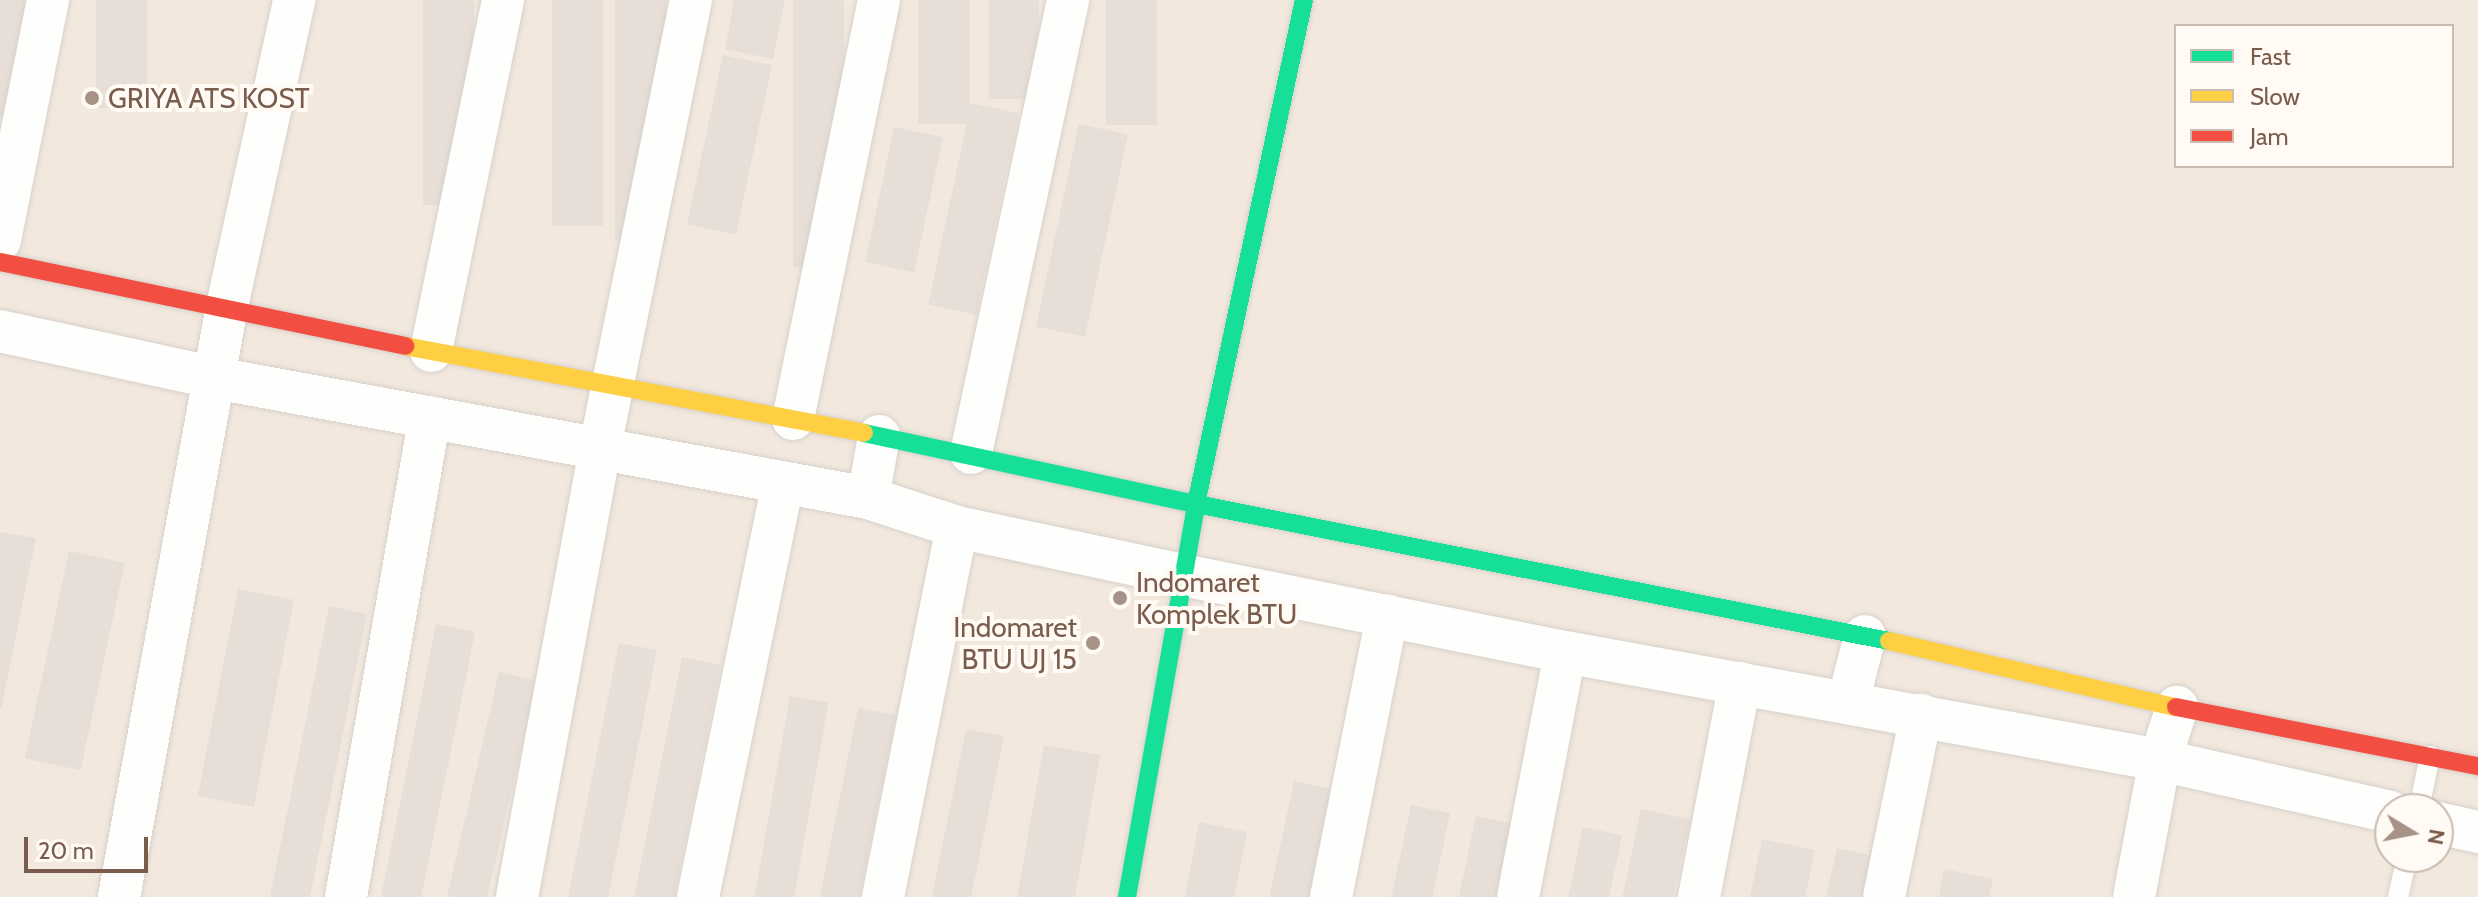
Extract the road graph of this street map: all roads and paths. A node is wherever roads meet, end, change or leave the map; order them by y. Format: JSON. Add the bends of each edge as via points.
{"nodes":[{"id":1,"x":48,"y":0,"type":"edge"},
{"id":2,"x":294,"y":0,"type":"edge"},
{"id":3,"x":503,"y":0,"type":"edge"},
{"id":4,"x":691,"y":0,"type":"edge"},
{"id":5,"x":879,"y":0,"type":"edge"},
{"id":6,"x":1068,"y":0,"type":"edge"},
{"id":7,"x":1304,"y":0,"type":"edge"},
{"id":8,"x":0,"y":240,"type":"edge"},
{"id":9,"x":0,"y":262,"type":"edge"},
{"id":10,"x":227,"y":306,"type":"junction"},
{"id":11,"x":0,"y":331,"type":"edge"},
{"id":12,"x":431,"y":351,"type":"junction"},
{"id":13,"x":215,"y":378,"type":"junction"},
{"id":14,"x":614,"y":386,"type":"junction"},
{"id":15,"x":430,"y":417,"type":"junction"},
{"id":16,"x":793,"y":419,"type":"junction"},
{"id":17,"x":879,"y":436,"type":"junction"},
{"id":18,"x":600,"y":447,"type":"junction"},
{"id":19,"x":971,"y":453,"type":"junction"},
{"id":20,"x":783,"y":483,"type":"junction"},
{"id":21,"x":868,"y":498,"type":"junction"},
{"id":22,"x":1196,"y":504,"type":"junction"},
{"id":23,"x":957,"y":527,"type":"junction"},
{"id":24,"x":1183,"y":575,"type":"junction"},
{"id":25,"x":1387,"y":616,"type":"junction"},
{"id":26,"x":1865,"y":636,"type":"junction"},
{"id":27,"x":1565,"y":652,"type":"junction"},
{"id":28,"x":1740,"y":683,"type":"junction"},
{"id":29,"x":1848,"y":702,"type":"junction"},
{"id":30,"x":2177,"y":707,"type":"junction"},
{"id":31,"x":1921,"y":715,"type":"junction"},
{"id":32,"x":2430,"y":756,"type":"junction"},
{"id":33,"x":2160,"y":760,"type":"junction"},
{"id":34,"x":2478,"y":766,"type":"edge"},
{"id":35,"x":2422,"y":793,"type":"edge"},
{"id":36,"x":2374,"y":808,"type":"edge"},
{"id":37,"x":2454,"y":827,"type":"edge"},
{"id":38,"x":2478,"y":832,"type":"edge"},
{"id":39,"x":2403,"y":873,"type":"edge"},
{"id":40,"x":119,"y":897,"type":"edge"},
{"id":41,"x":346,"y":897,"type":"edge"},
{"id":42,"x":517,"y":897,"type":"edge"},
{"id":43,"x":698,"y":897,"type":"edge"},
{"id":44,"x":883,"y":897,"type":"edge"},
{"id":45,"x":1127,"y":897,"type":"edge"},
{"id":46,"x":1331,"y":897,"type":"edge"},
{"id":47,"x":1518,"y":897,"type":"edge"},
{"id":48,"x":1699,"y":897,"type":"edge"},
{"id":49,"x":1884,"y":897,"type":"edge"},
{"id":50,"x":2134,"y":897,"type":"edge"},
{"id":51,"x":2398,"y":897,"type":"edge"}],
"edges":[{"from":1,"to":8,"type":"street"},
{"from":2,"to":10,"type":"street"},
{"from":3,"to":12,"type":"street"},
{"from":4,"to":14,"type":"street"},
{"from":5,"to":16,"type":"street"},
{"from":6,"to":19,"type":"street"},
{"from":7,"to":22,"type":"street"},
{"from":9,"to":10,"type":"street"},
{"from":10,"to":12,"type":"street"},
{"from":10,"to":13,"type":"street"},
{"from":11,"to":13,"type":"street"},
{"from":12,"to":14,"type":"street"},
{"from":13,"to":15,"type":"street"},
{"from":13,"to":40,"type":"street"},
{"from":14,"to":16,"type":"street"},
{"from":14,"to":18,"type":"street"},
{"from":15,"to":18,"type":"street"},
{"from":15,"to":41,"type":"street"},
{"from":16,"to":17,"type":"street"},
{"from":17,"to":19,"type":"street"},
{"from":17,"to":21,"type":"street"},
{"from":18,"to":20,"type":"street"},
{"from":18,"to":42,"type":"street"},
{"from":19,"to":22,"type":"street"},
{"from":20,"to":21,"type":"street"},
{"from":20,"to":43,"type":"street"},
{"from":21,"to":23,"type":"street"},
{"from":22,"to":24,"type":"street"},
{"from":22,"to":26,"type":"street"},
{"from":23,"to":24,"type":"street"},
{"from":23,"to":44,"type":"street"},
{"from":24,"to":25,"type":"street"},
{"from":24,"to":45,"type":"street"},
{"from":25,"to":27,"type":"street"},
{"from":25,"to":46,"type":"street"},
{"from":26,"to":29,"type":"street"},
{"from":26,"to":30,"type":"street"},
{"from":27,"to":28,"type":"street"},
{"from":27,"to":47,"type":"street"},
{"from":28,"to":29,"type":"street"},
{"from":28,"to":48,"type":"street"},
{"from":29,"to":31,"type":"street"},
{"from":30,"to":32,"type":"street"},
{"from":30,"to":33,"type":"street"},
{"from":31,"to":33,"type":"street"},
{"from":31,"to":49,"type":"street"},
{"from":32,"to":34,"type":"street"},
{"from":32,"to":35,"type":"lane"},
{"from":33,"to":36,"type":"street"},
{"from":33,"to":50,"type":"street"},
{"from":37,"to":38,"type":"street"},
{"from":39,"to":51,"type":"lane"}]}
